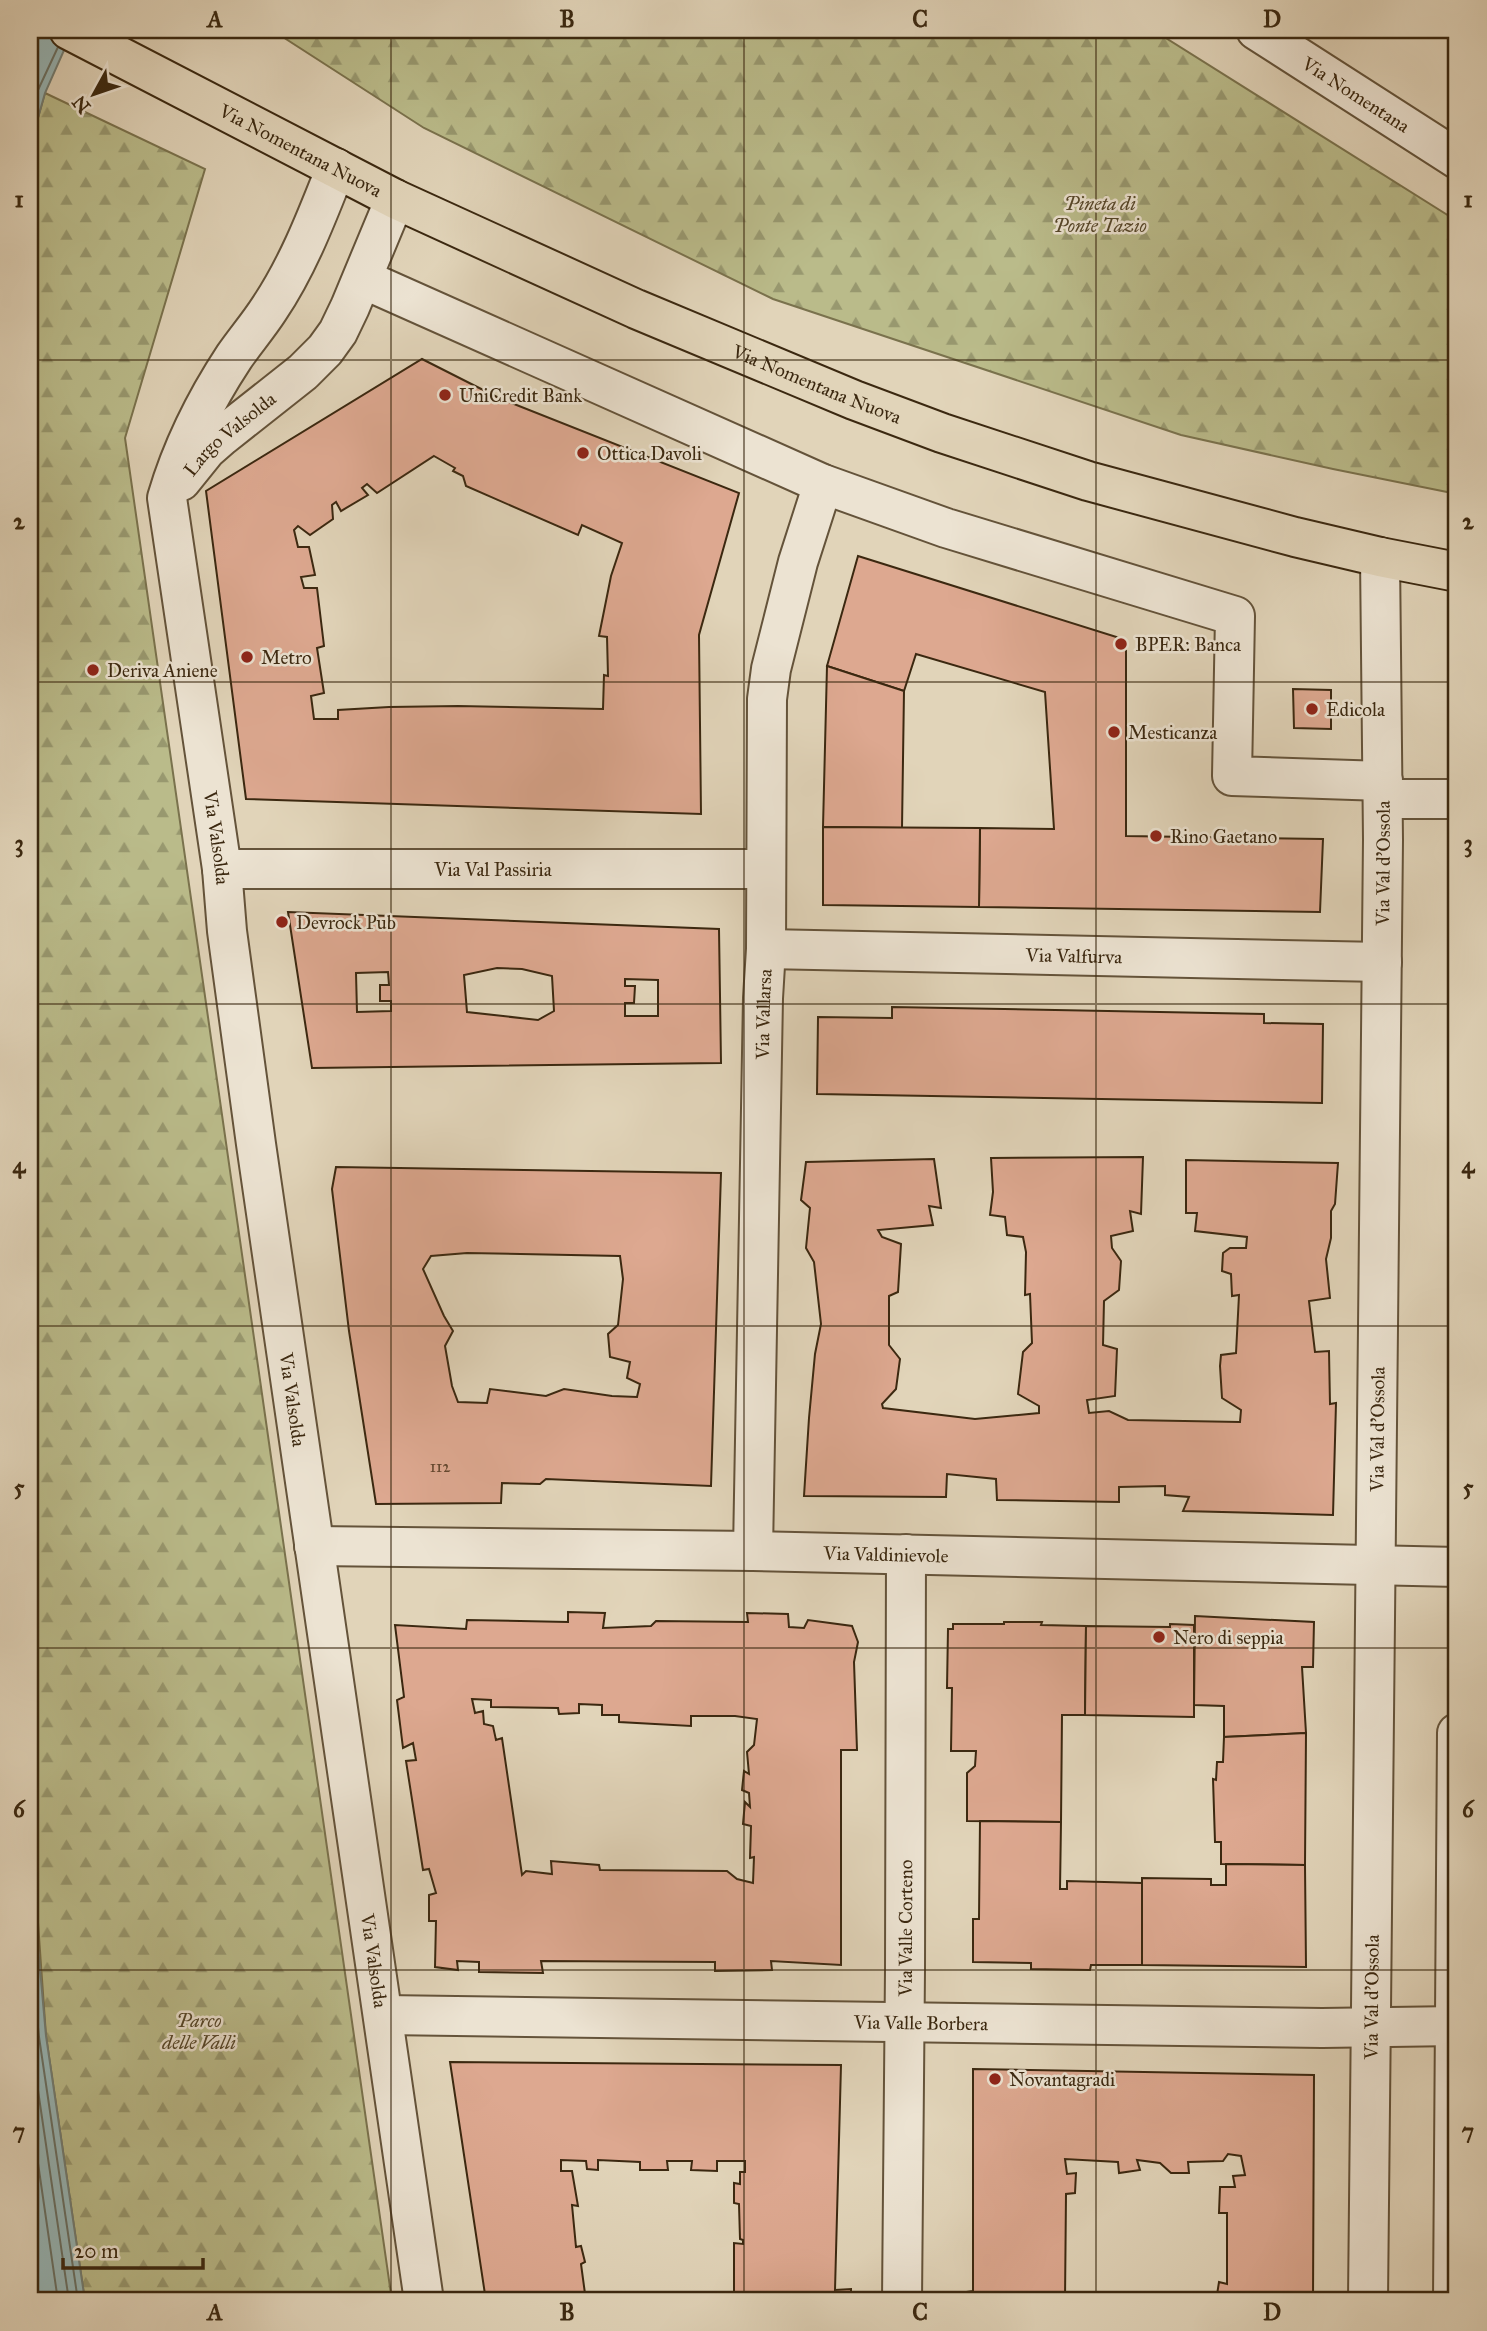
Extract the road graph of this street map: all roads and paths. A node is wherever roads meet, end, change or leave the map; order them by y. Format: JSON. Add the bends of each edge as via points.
{"nodes":[{"id":1,"x":69,"y":30,"type":"edge"},
{"id":2,"x":1255,"y":30,"type":"edge"},
{"id":3,"x":1457,"y":159,"type":"edge"},
{"id":4,"x":336,"y":168,"type":"junction"},
{"id":5,"x":395,"y":199,"type":"junction"},
{"id":6,"x":363,"y":279,"type":"junction"},
{"id":7,"x":823,"y":484,"type":"junction"},
{"id":8,"x":167,"y":498,"type":"junction"},
{"id":9,"x":1380,"y":557,"type":"junction"},
{"id":10,"x":1457,"y":572,"type":"edge"},
{"id":11,"x":1383,"y":790,"type":"junction"},
{"id":12,"x":1457,"y":799,"type":"edge"},
{"id":13,"x":222,"y":869,"type":"junction"},
{"id":14,"x":765,"y":869,"type":"junction"},
{"id":15,"x":766,"y":949,"type":"junction"},
{"id":16,"x":1382,"y":962,"type":"junction"},
{"id":17,"x":314,"y":1546,"type":"junction"},
{"id":18,"x":753,"y":1551,"type":"junction"},
{"id":19,"x":905,"y":1554,"type":"junction"},
{"id":20,"x":1375,"y":1566,"type":"junction"},
{"id":21,"x":1457,"y":1567,"type":"edge"},
{"id":22,"x":1457,"y":1732,"type":"edge"},
{"id":23,"x":384,"y":2015,"type":"junction"},
{"id":24,"x":904,"y":2021,"type":"junction"},
{"id":25,"x":1456,"y":2026,"type":"edge"},
{"id":26,"x":1370,"y":2027,"type":"junction"},
{"id":27,"x":424,"y":2301,"type":"edge"},
{"id":28,"x":902,"y":2301,"type":"edge"},
{"id":29,"x":1368,"y":2301,"type":"edge"},
{"id":30,"x":1453,"y":2301,"type":"edge"}],
"edges":[{"from":1,"to":4,"type":"main road","name":"Via Nomentana Nuova"},
{"from":2,"to":3,"type":"street","name":"Via Nomentana"},
{"from":4,"to":5,"type":"main road","name":"Via Nomentana Nuova"},
{"from":4,"to":8,"type":"street","name":"Largo Valsolda","via":[[303,248],[270,309],[235,355],[199,416],[178,459]]},
{"from":5,"to":6,"type":"street","name":"Largo Valsolda"},
{"from":5,"to":9,"type":"main road","name":"Via Nomentana Nuova","via":[[636,309],[942,433],[1088,481]]},
{"from":6,"to":7,"type":"street"},
{"from":6,"to":8,"type":"street","name":"Largo Valsolda","via":[[326,350],[206,450]]},
{"from":7,"to":11,"type":"street","via":[[946,528],[1236,616],[1233,776]]},
{"from":7,"to":14,"type":"street","name":"Via Vallarsa","via":[[771,669]]},
{"from":8,"to":13,"type":"street","name":"Via Valsolda"},
{"from":9,"to":10,"type":"main road","name":"Via Nomentana Nuova"},
{"from":9,"to":11,"type":"street","name":"Via Val d'Ossola"},
{"from":11,"to":12,"type":"street"},
{"from":11,"to":16,"type":"street","name":"Via Val d'Ossola"},
{"from":13,"to":14,"type":"street","name":"Via Val Passiria"},
{"from":13,"to":17,"type":"street","name":"Via Valsolda"},
{"from":14,"to":15,"type":"street","name":"Via Vallarsa"},
{"from":15,"to":16,"type":"street","name":"Via Valfurva"},
{"from":15,"to":18,"type":"street","name":"Via Vallarsa"},
{"from":16,"to":20,"type":"street","name":"Via Val d'Ossola"},
{"from":17,"to":18,"type":"street","name":"Via Valdinievole"},
{"from":17,"to":23,"type":"street","name":"Via Valsolda"},
{"from":18,"to":19,"type":"street","name":"Via Valdinievole"},
{"from":19,"to":20,"type":"street","name":"Via Valdinievole"},
{"from":19,"to":24,"type":"street","name":"Via Valle Corteno"},
{"from":20,"to":21,"type":"street","name":"Via Valdinievole"},
{"from":20,"to":26,"type":"street","name":"Via Val d'Ossola"},
{"from":22,"to":25,"type":"street"},
{"from":23,"to":24,"type":"street","name":"Via Valle Borbera"},
{"from":23,"to":27,"type":"street","name":"Via Valsolda"},
{"from":24,"to":26,"type":"street","name":"Via Valle Borbera"},
{"from":24,"to":28,"type":"street","name":"Via Valle Corteno"},
{"from":25,"to":26,"type":"street","name":"Via Valle Borbera"},
{"from":25,"to":30,"type":"street"},
{"from":26,"to":29,"type":"street","name":"Via Val d'Ossola"}]}
